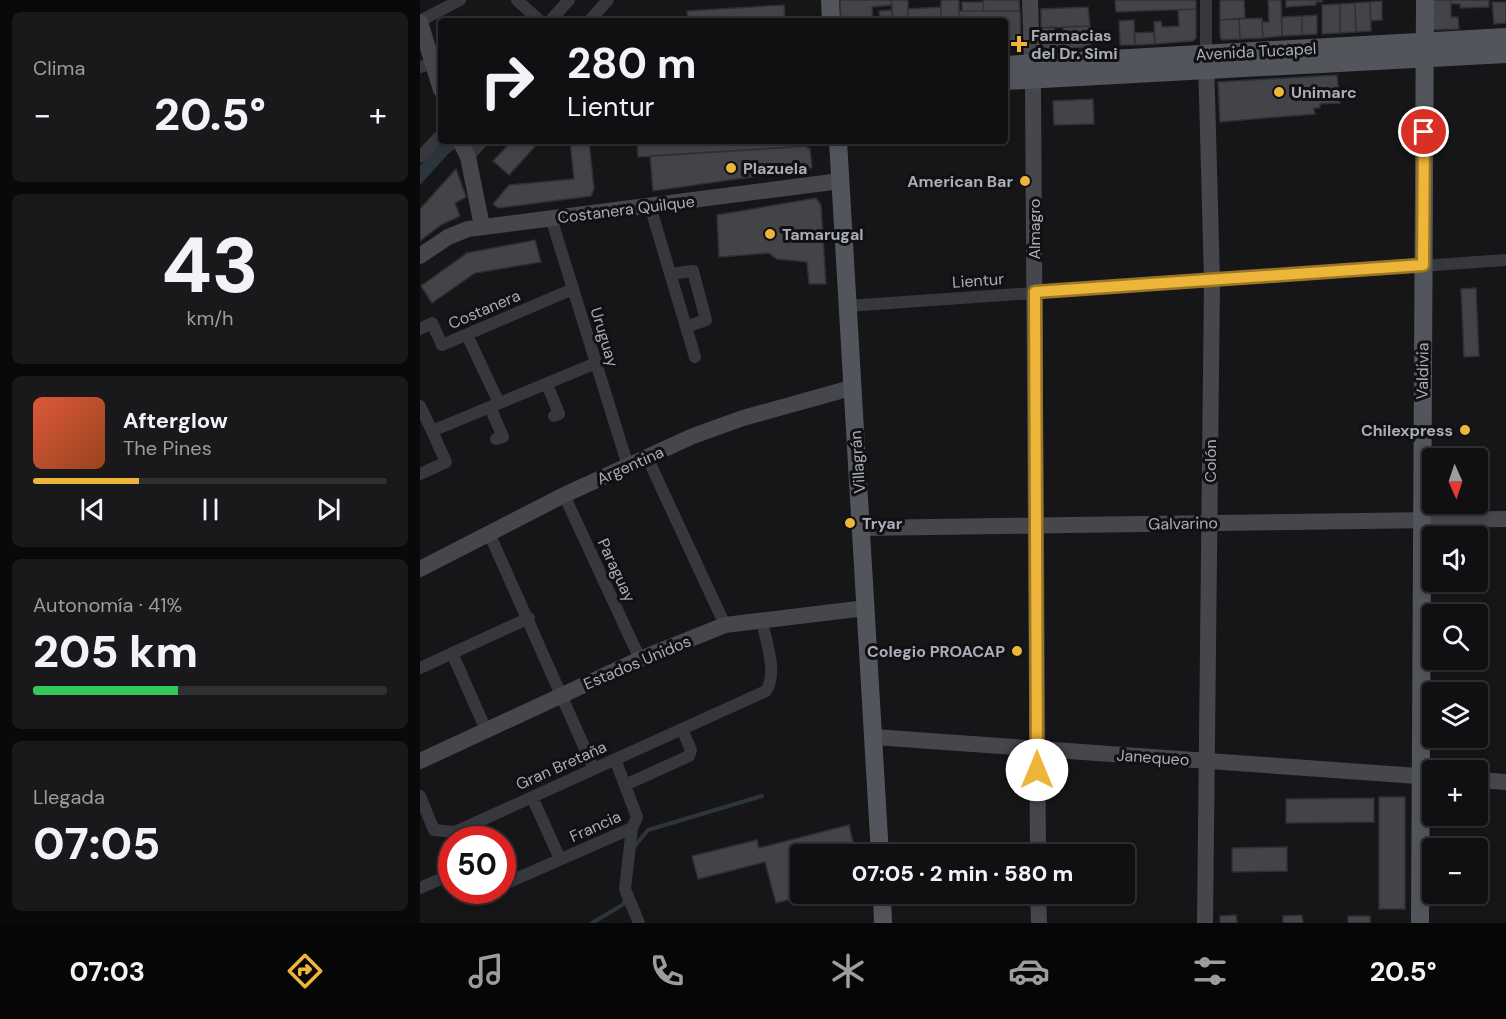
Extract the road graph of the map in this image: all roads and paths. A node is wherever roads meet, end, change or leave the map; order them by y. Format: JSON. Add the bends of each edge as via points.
{"nodes":[{"id":1,"x":460,"y":0,"type":"edge"},
{"id":2,"x":517,"y":0,"type":"edge"},
{"id":3,"x":569,"y":0,"type":"edge"},
{"id":4,"x":608,"y":0,"type":"edge"},
{"id":5,"x":830,"y":0,"type":"edge"},
{"id":6,"x":1030,"y":0,"type":"edge"},
{"id":7,"x":1206,"y":0,"type":"edge"},
{"id":8,"x":1425,"y":0,"type":"edge"},
{"id":9,"x":537,"y":18,"type":"edge"},
{"id":10,"x":553,"y":18,"type":"edge"},
{"id":11,"x":592,"y":18,"type":"edge"},
{"id":12,"x":831,"y":18,"type":"edge"},
{"id":13,"x":420,"y":21,"type":"edge"},
{"id":14,"x":1506,"y":38,"type":"edge"},
{"id":15,"x":1425,"y":50,"type":"junction"},
{"id":16,"x":1506,"y":54,"type":"edge"},
{"id":17,"x":1206,"y":62,"type":"junction"},
{"id":18,"x":426,"y":65,"type":"edge"},
{"id":19,"x":1008,"y":66,"type":"edge"},
{"id":20,"x":1033,"y":72,"type":"junction"},
{"id":21,"x":1008,"y":80,"type":"edge"},
{"id":22,"x":438,"y":85,"type":"edge"},
{"id":23,"x":438,"y":138,"type":"edge"},
{"id":24,"x":837,"y":144,"type":"edge"},
{"id":25,"x":464,"y":148,"type":"edge"},
{"id":26,"x":420,"y":157,"type":"edge"},
{"id":27,"x":840,"y":181,"type":"junction"},
{"id":28,"x":650,"y":206,"type":"junction"},
{"id":29,"x":551,"y":218,"type":"junction"},
{"id":30,"x":482,"y":226,"type":"junction"},
{"id":31,"x":420,"y":256,"type":"edge"},
{"id":32,"x":1506,"y":260,"type":"edge"},
{"id":33,"x":1423,"y":265,"type":"junction"},
{"id":34,"x":670,"y":274,"type":"junction"},
{"id":35,"x":1212,"y":281,"type":"junction"},
{"id":36,"x":573,"y":289,"type":"junction"},
{"id":37,"x":1035,"y":292,"type":"junction"},
{"id":38,"x":847,"y":306,"type":"junction"},
{"id":39,"x":686,"y":327,"type":"junction"},
{"id":40,"x":420,"y":329,"type":"edge"},
{"id":41,"x":467,"y":335,"type":"junction"},
{"id":42,"x":695,"y":357,"type":"dead end"},
{"id":43,"x":596,"y":363,"type":"junction"},
{"id":44,"x":547,"y":384,"type":"junction"},
{"id":45,"x":851,"y":387,"type":"junction"},
{"id":46,"x":494,"y":405,"type":"junction"},
{"id":47,"x":420,"y":406,"type":"edge"},
{"id":48,"x":554,"y":416,"type":"dead end"},
{"id":49,"x":432,"y":431,"type":"junction"},
{"id":50,"x":496,"y":439,"type":"dead end"},
{"id":51,"x":647,"y":457,"type":"junction"},
{"id":52,"x":628,"y":466,"type":"junction"},
{"id":53,"x":420,"y":474,"type":"edge"},
{"id":54,"x":564,"y":495,"type":"junction"},
{"id":55,"x":1506,"y":519,"type":"edge"},
{"id":56,"x":1420,"y":520,"type":"junction"},
{"id":57,"x":1210,"y":522,"type":"junction"},
{"id":58,"x":1035,"y":524,"type":"junction"},
{"id":59,"x":861,"y":528,"type":"junction"},
{"id":60,"x":489,"y":533,"type":"junction"},
{"id":61,"x":420,"y":569,"type":"edge"},
{"id":62,"x":866,"y":608,"type":"junction"},
{"id":63,"x":529,"y":618,"type":"junction"},
{"id":64,"x":762,"y":621,"type":"junction"},
{"id":65,"x":725,"y":626,"type":"junction"},
{"id":66,"x":452,"y":653,"type":"junction"},
{"id":67,"x":640,"y":659,"type":"junction"},
{"id":68,"x":420,"y":668,"type":"edge"},
{"id":69,"x":561,"y":695,"type":"junction"},
{"id":70,"x":681,"y":729,"type":"junction"},
{"id":71,"x":486,"y":730,"type":"junction"},
{"id":72,"x":874,"y":737,"type":"junction"},
{"id":73,"x":1036,"y":748,"type":"junction"},
{"id":74,"x":615,"y":759,"type":"junction"},
{"id":75,"x":1206,"y":760,"type":"junction"},
{"id":76,"x":1426,"y":760,"type":"edge"},
{"id":77,"x":420,"y":761,"type":"edge"},
{"id":78,"x":594,"y":769,"type":"junction"},
{"id":79,"x":1422,"y":776,"type":"edge"},
{"id":80,"x":1488,"y":781,"type":"edge"},
{"id":81,"x":1506,"y":782,"type":"edge"},
{"id":82,"x":625,"y":785,"type":"junction"},
{"id":83,"x":420,"y":796,"type":"edge"},
{"id":84,"x":532,"y":796,"type":"junction"},
{"id":85,"x":475,"y":826,"type":"edge"},
{"id":86,"x":1424,"y":826,"type":"edge"},
{"id":87,"x":632,"y":828,"type":"junction"},
{"id":88,"x":438,"y":831,"type":"edge"},
{"id":89,"x":879,"y":844,"type":"edge"},
{"id":90,"x":1038,"y":844,"type":"edge"},
{"id":91,"x":560,"y":860,"type":"junction"},
{"id":92,"x":516,"y":879,"type":"edge"},
{"id":93,"x":438,"y":880,"type":"edge"},
{"id":94,"x":420,"y":888,"type":"edge"},
{"id":95,"x":882,"y":904,"type":"edge"},
{"id":96,"x":1038,"y":904,"type":"edge"},
{"id":97,"x":639,"y":923,"type":"edge"},
{"id":98,"x":883,"y":923,"type":"edge"},
{"id":99,"x":1038,"y":923,"type":"edge"},
{"id":100,"x":1205,"y":923,"type":"edge"},
{"id":101,"x":1420,"y":923,"type":"edge"}],
"edges":[{"from":1,"to":13,"type":"street"},
{"from":2,"to":9,"type":"street"},
{"from":3,"to":10,"type":"street"},
{"from":4,"to":11,"type":"street"},
{"from":5,"to":12,"type":"main road"},
{"from":6,"to":20,"type":"street","name":"Almagro"},
{"from":7,"to":17,"type":"street","name":"Colón"},
{"from":8,"to":15,"type":"main road","name":"Valdivia"},
{"from":13,"to":18,"type":"street"},
{"from":14,"to":15,"type":"main road","name":"Avenida Tucapel"},
{"from":15,"to":16,"type":"main road","name":"Avenida Tucapel"},
{"from":15,"to":17,"type":"main road","name":"Avenida Tucapel"},
{"from":15,"to":33,"type":"main road","name":"Valdivia"},
{"from":17,"to":20,"type":"main road","name":"Avenida Tucapel"},
{"from":17,"to":35,"type":"street","name":"Colón"},
{"from":18,"to":22,"type":"street"},
{"from":19,"to":20,"type":"main road","name":"Avenida Tucapel"},
{"from":20,"to":21,"type":"main road","name":"Avenida Tucapel"},
{"from":20,"to":37,"type":"street","name":"Almagro"},
{"from":23,"to":26,"type":"street"},
{"from":24,"to":27,"type":"main road","name":"Villagrán"},
{"from":25,"to":30,"type":"street"},
{"from":27,"to":28,"type":"street","name":"Costanera Quilque"},
{"from":27,"to":38,"type":"main road","name":"Villagrán"},
{"from":28,"to":29,"type":"street","name":"Costanera Quilque"},
{"from":28,"to":34,"type":"street"},
{"from":29,"to":30,"type":"street","name":"Costanera Quilque"},
{"from":29,"to":36,"type":"street","name":"Uruguay"},
{"from":30,"to":31,"type":"street","name":"Costanera Quilque","via":[[457,232]]},
{"from":32,"to":33,"type":"street","name":"Lientur"},
{"from":33,"to":35,"type":"street","name":"Lientur"},
{"from":33,"to":56,"type":"main road","name":"Valdivia"},
{"from":34,"to":39,"type":"street"},
{"from":34,"to":39,"type":"street","via":[[693,271],[706,320]]},
{"from":35,"to":37,"type":"street","name":"Lientur"},
{"from":35,"to":57,"type":"street","name":"Colón"},
{"from":36,"to":41,"type":"street","name":"Costanera"},
{"from":36,"to":43,"type":"street","name":"Uruguay"},
{"from":37,"to":38,"type":"street","name":"Lientur"},
{"from":37,"to":58,"type":"street","name":"Almagro"},
{"from":38,"to":45,"type":"main road","name":"Villagrán"},
{"from":39,"to":42,"type":"street"},
{"from":40,"to":41,"type":"street","name":"Costanera","via":[[432,323],[442,345]]},
{"from":41,"to":46,"type":"street"},
{"from":43,"to":44,"type":"street"},
{"from":43,"to":52,"type":"street","name":"Uruguay"},
{"from":44,"to":46,"type":"street"},
{"from":44,"to":48,"type":"street","via":[[559,414]]},
{"from":45,"to":51,"type":"street","name":"Argentina","via":[[717,426]]},
{"from":45,"to":59,"type":"main road","name":"Villagrán"},
{"from":46,"to":49,"type":"street"},
{"from":46,"to":50,"type":"street","via":[[502,436]]},
{"from":47,"to":49,"type":"street"},
{"from":49,"to":53,"type":"street","via":[[446,462]]},
{"from":51,"to":52,"type":"street","name":"Argentina"},
{"from":51,"to":65,"type":"street"},
{"from":52,"to":54,"type":"street","name":"Argentina"},
{"from":54,"to":60,"type":"street","name":"Argentina"},
{"from":54,"to":67,"type":"street","name":"Paraguay"},
{"from":55,"to":56,"type":"street","name":"Galvarino"},
{"from":56,"to":57,"type":"street","name":"Galvarino"},
{"from":56,"to":76,"type":"main road","name":"Valdivia"},
{"from":57,"to":58,"type":"street","name":"Galvarino"},
{"from":57,"to":75,"type":"street","name":"Colón"},
{"from":58,"to":59,"type":"street","name":"Galvarino"},
{"from":58,"to":73,"type":"street","name":"Almagro"},
{"from":59,"to":62,"type":"main road","name":"Villagrán"},
{"from":60,"to":61,"type":"street","name":"Argentina"},
{"from":60,"to":63,"type":"street"},
{"from":62,"to":64,"type":"street","name":"Estados Unidos"},
{"from":62,"to":72,"type":"main road","name":"Villagrán"},
{"from":63,"to":66,"type":"street"},
{"from":63,"to":69,"type":"street"},
{"from":64,"to":65,"type":"street","name":"Estados Unidos"},
{"from":64,"to":70,"type":"street","name":"Gran Bretaña","via":[[771,683],[765,691]]},
{"from":65,"to":67,"type":"street","name":"Estados Unidos"},
{"from":66,"to":68,"type":"street"},
{"from":66,"to":71,"type":"street"},
{"from":67,"to":69,"type":"street","name":"Estados Unidos"},
{"from":69,"to":71,"type":"street","name":"Estados Unidos"},
{"from":69,"to":78,"type":"street"},
{"from":70,"to":74,"type":"street","name":"Gran Bretaña"},
{"from":70,"to":82,"type":"street","via":[[691,750],[689,756]]},
{"from":71,"to":77,"type":"street","name":"Estados Unidos"},
{"from":72,"to":73,"type":"street","name":"Janequeo"},
{"from":72,"to":89,"type":"main road","name":"Villagrán"},
{"from":73,"to":75,"type":"street","name":"Janequeo"},
{"from":73,"to":90,"type":"street","name":"Almagro"},
{"from":74,"to":78,"type":"street","name":"Gran Bretaña"},
{"from":74,"to":82,"type":"street","name":"Francia"},
{"from":75,"to":79,"type":"street","name":"Janequeo"},
{"from":75,"to":100,"type":"street","name":"Colón"},
{"from":78,"to":84,"type":"street","name":"Gran Bretaña"},
{"from":80,"to":81,"type":"street"},
{"from":82,"to":87,"type":"street","name":"Francia","via":[[637,817]]},
{"from":83,"to":88,"type":"street","via":[[434,830]]},
{"from":84,"to":85,"type":"street","name":"Gran Bretaña"},
{"from":84,"to":91,"type":"street"},
{"from":86,"to":101,"type":"main road","name":"Valdivia"},
{"from":87,"to":91,"type":"street","name":"Francia"},
{"from":87,"to":97,"type":"street","via":[[627,894]]},
{"from":91,"to":92,"type":"street","name":"Francia"},
{"from":93,"to":94,"type":"street"},
{"from":95,"to":98,"type":"main road"},
{"from":96,"to":99,"type":"street"}]}
